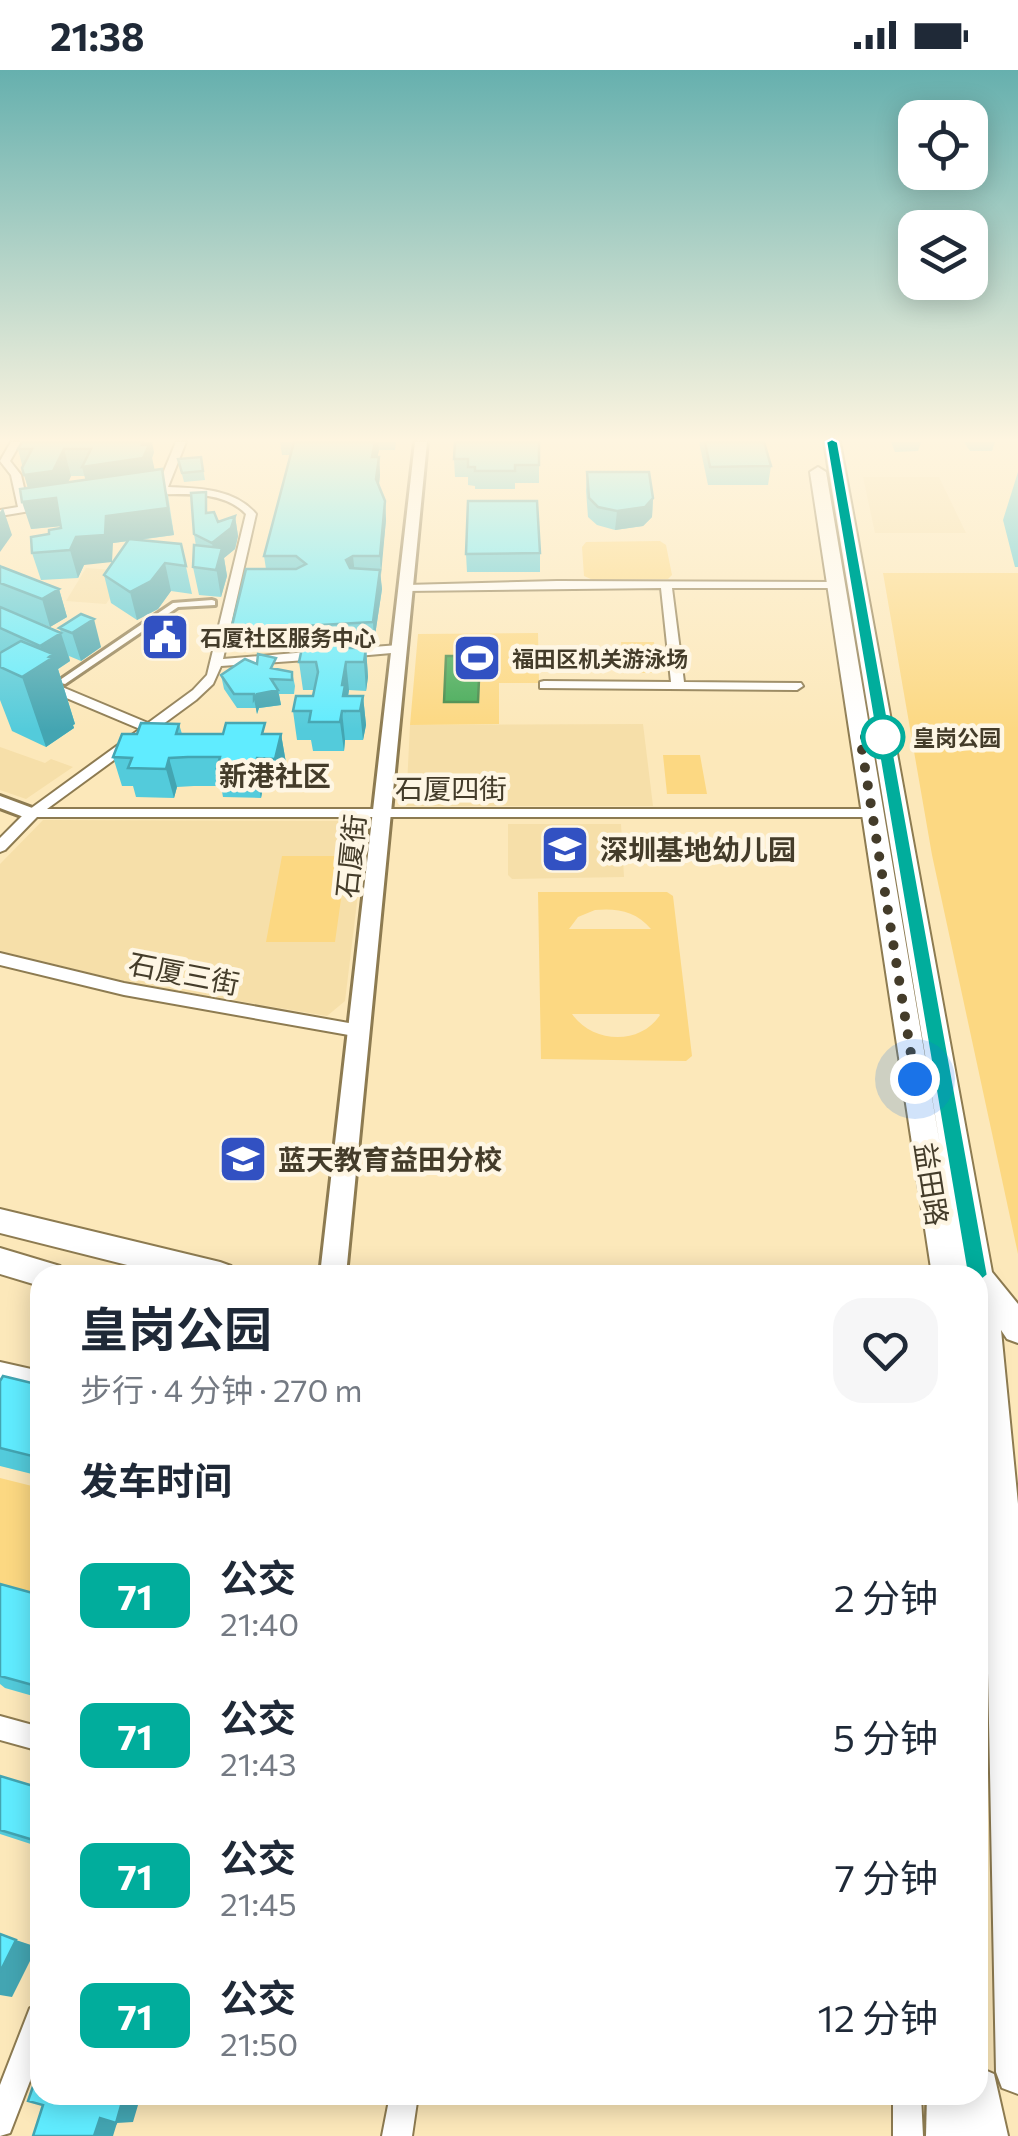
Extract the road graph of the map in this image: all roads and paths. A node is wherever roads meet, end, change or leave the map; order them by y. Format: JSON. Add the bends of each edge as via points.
{"nodes":[{"id":1,"x":247,"y":538,"type":"edge"},
{"id":2,"x":409,"y":538,"type":"edge"},
{"id":3,"x":829,"y":538,"type":"edge"},
{"id":4,"x":848,"y":538,"type":"edge"},
{"id":5,"x":235,"y":582,"type":"junction"},
{"id":6,"x":251,"y":582,"type":"edge"},
{"id":7,"x":403,"y":584,"type":"junction"},
{"id":8,"x":666,"y":584,"type":"junction"},
{"id":9,"x":836,"y":585,"type":"junction"},
{"id":10,"x":212,"y":603,"type":"dead end"},
{"id":11,"x":399,"y":648,"type":"junction"},
{"id":12,"x":216,"y":663,"type":"junction"},
{"id":13,"x":0,"y":665,"type":"edge"},
{"id":14,"x":62,"y":682,"type":"dead end"},
{"id":15,"x":544,"y":686,"type":"dead end"},
{"id":16,"x":678,"y":686,"type":"junction"},
{"id":17,"x":797,"y":686,"type":"dead end"},
{"id":18,"x":150,"y":728,"type":"junction"},
{"id":19,"x":0,"y":802,"type":"edge"},
{"id":20,"x":29,"y":812,"type":"junction"},
{"id":21,"x":382,"y":812,"type":"junction"},
{"id":22,"x":873,"y":813,"type":"junction"},
{"id":23,"x":0,"y":847,"type":"edge"},
{"id":24,"x":0,"y":959,"type":"edge"},
{"id":25,"x":360,"y":1031,"type":"junction"},
{"id":26,"x":0,"y":1221,"type":"edge"},
{"id":27,"x":0,"y":1261,"type":"edge"},
{"id":28,"x":179,"y":1265,"type":"edge"},
{"id":29,"x":335,"y":1265,"type":"edge"},
{"id":30,"x":968,"y":1265,"type":"edge"},
{"id":31,"x":968,"y":1265,"type":"edge"},
{"id":32,"x":30,"y":1270,"type":"edge"},
{"id":33,"x":988,"y":1293,"type":"edge"},
{"id":34,"x":1018,"y":1329,"type":"edge"},
{"id":35,"x":988,"y":1355,"type":"edge"},
{"id":36,"x":0,"y":1371,"type":"edge"},
{"id":37,"x":30,"y":1378,"type":"edge"},
{"id":38,"x":997,"y":1394,"type":"edge"},
{"id":39,"x":1011,"y":1505,"type":"edge"},
{"id":40,"x":0,"y":1728,"type":"edge"},
{"id":41,"x":30,"y":1736,"type":"edge"},
{"id":42,"x":1016,"y":1952,"type":"edge"},
{"id":43,"x":30,"y":2044,"type":"edge"},
{"id":44,"x":1018,"y":2072,"type":"edge"},
{"id":45,"x":403,"y":2105,"type":"edge"},
{"id":46,"x":907,"y":2105,"type":"edge"},
{"id":47,"x":948,"y":2105,"type":"edge"},
{"id":48,"x":980,"y":2105,"type":"edge"},
{"id":49,"x":0,"y":2124,"type":"edge"},
{"id":50,"x":398,"y":2136,"type":"edge"},
{"id":51,"x":908,"y":2136,"type":"edge"},
{"id":52,"x":948,"y":2136,"type":"edge"},
{"id":53,"x":985,"y":2136,"type":"edge"}],
"edges":[{"from":1,"to":5,"type":"street"},
{"from":2,"to":7,"type":"street","name":"石厦街"},
{"from":3,"to":9,"type":"main road","name":"益田路"},
{"from":4,"to":30,"type":"main road","name":"益田路"},
{"from":5,"to":6,"type":"street"},
{"from":5,"to":12,"type":"street"},
{"from":7,"to":8,"type":"street"},
{"from":7,"to":11,"type":"street","name":"石厦街"},
{"from":8,"to":9,"type":"street"},
{"from":8,"to":16,"type":"street"},
{"from":9,"to":22,"type":"main road","name":"益田路"},
{"from":10,"to":14,"type":"street","via":[[176,605]]},
{"from":11,"to":12,"type":"street"},
{"from":11,"to":21,"type":"street","name":"石厦街"},
{"from":12,"to":18,"type":"street","via":[[205,686]]},
{"from":13,"to":18,"type":"street"},
{"from":15,"to":16,"type":"street"},
{"from":16,"to":17,"type":"street"},
{"from":18,"to":20,"type":"street"},
{"from":19,"to":20,"type":"street"},
{"from":20,"to":21,"type":"street","name":"石厦四街"},
{"from":20,"to":23,"type":"street"},
{"from":21,"to":22,"type":"street","name":"石厦四街"},
{"from":21,"to":25,"type":"street","name":"石厦街"},
{"from":22,"to":31,"type":"main road","name":"益田路"},
{"from":24,"to":25,"type":"street","name":"石厦三街","via":[[124,989]]},
{"from":25,"to":29,"type":"street","name":"石厦街"},
{"from":26,"to":28,"type":"main road"},
{"from":27,"to":32,"type":"main road"},
{"from":33,"to":34,"type":"main road"},
{"from":35,"to":38,"type":"main road","name":"益田路"},
{"from":36,"to":37,"type":"street"},
{"from":38,"to":39,"type":"main road","name":"益田路"},
{"from":39,"to":42,"type":"main road","name":"益田路"},
{"from":40,"to":41,"type":"street"},
{"from":42,"to":44,"type":"main road","name":"益田路"},
{"from":43,"to":49,"type":"street"},
{"from":45,"to":50,"type":"street"},
{"from":46,"to":51,"type":"street"},
{"from":47,"to":52,"type":"main road"},
{"from":48,"to":53,"type":"main road"}]}
